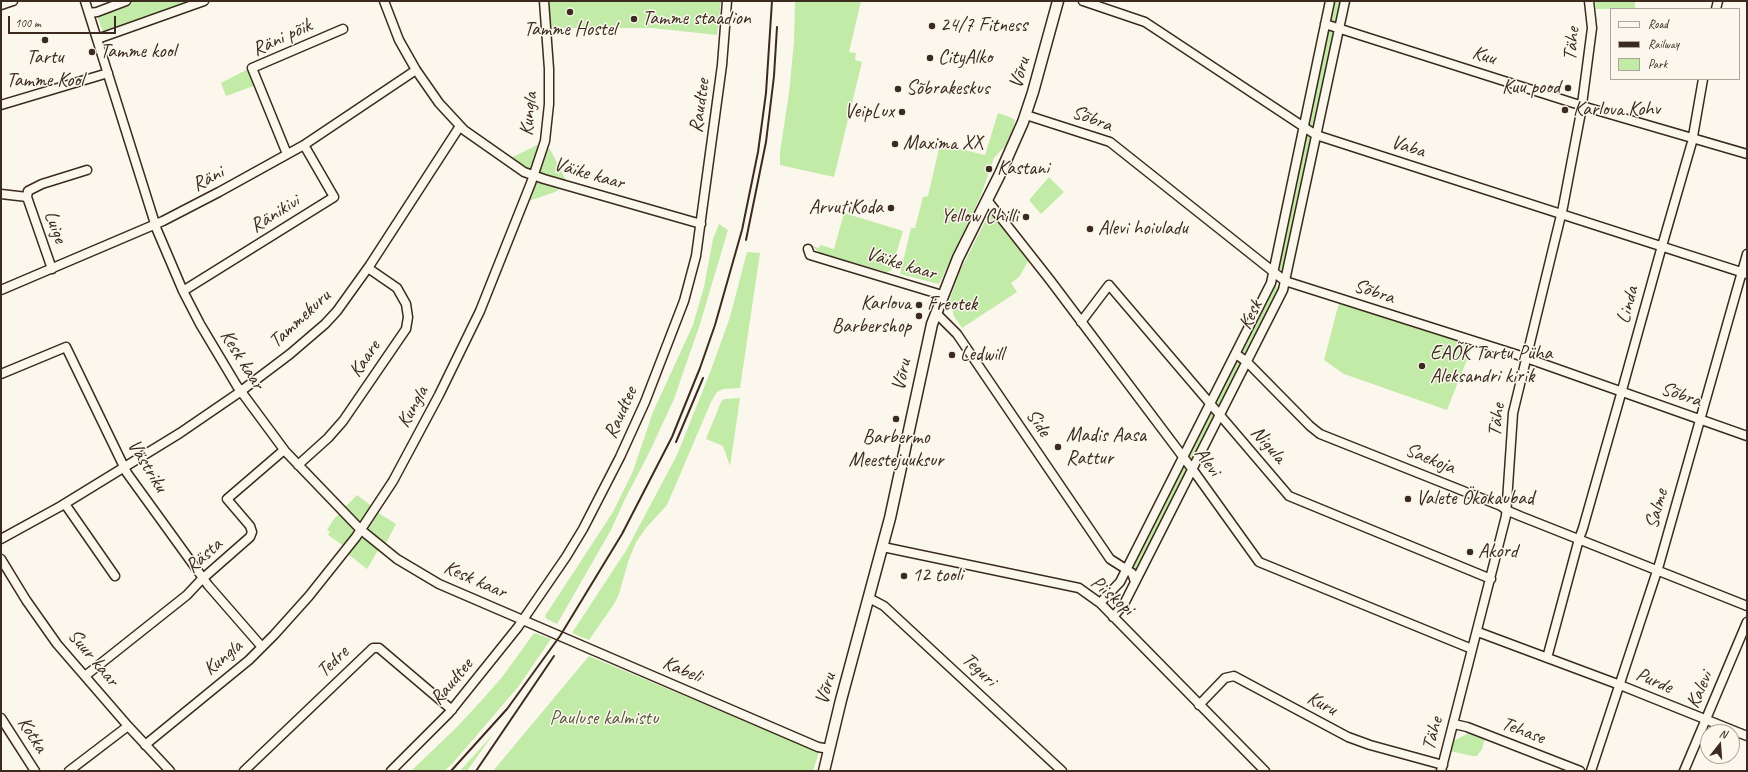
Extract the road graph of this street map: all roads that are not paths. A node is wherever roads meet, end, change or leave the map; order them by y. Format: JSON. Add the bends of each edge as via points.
{"nodes":[{"id":1,"x":13,"y":1,"type":"edge"},
{"id":2,"x":85,"y":1,"type":"edge"},
{"id":3,"x":126,"y":1,"type":"edge"},
{"id":4,"x":204,"y":1,"type":"edge"},
{"id":5,"x":384,"y":1,"type":"edge"},
{"id":6,"x":544,"y":1,"type":"edge"},
{"id":7,"x":727,"y":1,"type":"edge"},
{"id":8,"x":1058,"y":1,"type":"edge"},
{"id":9,"x":1082,"y":1,"type":"edge"},
{"id":10,"x":1330,"y":1,"type":"edge"},
{"id":11,"x":1345,"y":1,"type":"edge"},
{"id":12,"x":1589,"y":1,"type":"edge"},
{"id":13,"x":1,"y":5,"type":"edge"},
{"id":14,"x":88,"y":13,"type":"junction"},
{"id":15,"x":1325,"y":24,"type":"junction"},
{"id":16,"x":343,"y":28,"type":"dead end"},
{"id":17,"x":1339,"y":29,"type":"junction"},
{"id":18,"x":98,"y":40,"type":"junction"},
{"id":19,"x":416,"y":70,"type":"junction"},
{"id":20,"x":108,"y":73,"type":"junction"},
{"id":21,"x":1704,"y":80,"type":"edge"},
{"id":22,"x":1,"y":105,"type":"edge"},
{"id":23,"x":1582,"y":105,"type":"junction"},
{"id":24,"x":1026,"y":115,"type":"junction"},
{"id":25,"x":460,"y":126,"type":"junction"},
{"id":26,"x":1303,"y":127,"type":"junction"},
{"id":27,"x":1316,"y":135,"type":"junction"},
{"id":28,"x":1692,"y":139,"type":"junction"},
{"id":29,"x":304,"y":145,"type":"junction"},
{"id":30,"x":287,"y":154,"type":"junction"},
{"id":31,"x":1747,"y":154,"type":"edge"},
{"id":32,"x":87,"y":170,"type":"dead end"},
{"id":33,"x":534,"y":176,"type":"junction"},
{"id":34,"x":1,"y":194,"type":"edge"},
{"id":35,"x":27,"y":197,"type":"junction"},
{"id":36,"x":987,"y":200,"type":"junction"},
{"id":37,"x":1561,"y":214,"type":"junction"},
{"id":38,"x":701,"y":224,"type":"junction"},
{"id":39,"x":155,"y":225,"type":"junction"},
{"id":40,"x":1662,"y":247,"type":"junction"},
{"id":41,"x":808,"y":249,"type":"dead end"},
{"id":42,"x":1747,"y":254,"type":"edge"},
{"id":43,"x":368,"y":268,"type":"junction"},
{"id":44,"x":52,"y":269,"type":"junction"},
{"id":45,"x":1273,"y":273,"type":"junction"},
{"id":46,"x":1744,"y":273,"type":"edge"},
{"id":47,"x":1285,"y":282,"type":"junction"},
{"id":48,"x":1,"y":290,"type":"edge"},
{"id":49,"x":183,"y":291,"type":"junction"},
{"id":50,"x":942,"y":295,"type":"junction"},
{"id":51,"x":936,"y":313,"type":"junction"},
{"id":52,"x":1081,"y":322,"type":"junction"},
{"id":53,"x":1236,"y":354,"type":"junction"},
{"id":54,"x":1526,"y":358,"type":"junction"},
{"id":55,"x":1247,"y":362,"type":"junction"},
{"id":56,"x":1,"y":374,"type":"edge"},
{"id":57,"x":240,"y":391,"type":"junction"},
{"id":58,"x":1622,"y":392,"type":"junction"},
{"id":59,"x":1210,"y":405,"type":"junction"},
{"id":60,"x":1220,"y":415,"type":"junction"},
{"id":61,"x":1699,"y":419,"type":"junction"},
{"id":62,"x":1747,"y":436,"type":"edge"},
{"id":63,"x":284,"y":450,"type":"junction"},
{"id":64,"x":1183,"y":457,"type":"junction"},
{"id":65,"x":298,"y":465,"type":"junction"},
{"id":66,"x":124,"y":467,"type":"junction"},
{"id":67,"x":1193,"y":470,"type":"junction"},
{"id":68,"x":65,"y":504,"type":"junction"},
{"id":69,"x":1506,"y":510,"type":"junction"},
{"id":70,"x":360,"y":529,"type":"junction"},
{"id":71,"x":1,"y":539,"type":"edge"},
{"id":72,"x":1579,"y":539,"type":"junction"},
{"id":73,"x":883,"y":547,"type":"junction"},
{"id":74,"x":1,"y":558,"type":"edge"},
{"id":75,"x":1127,"y":569,"type":"junction"},
{"id":76,"x":1657,"y":570,"type":"junction"},
{"id":77,"x":115,"y":576,"type":"dead end"},
{"id":78,"x":204,"y":578,"type":"junction"},
{"id":79,"x":1491,"y":579,"type":"junction"},
{"id":80,"x":1135,"y":582,"type":"junction"},
{"id":81,"x":869,"y":598,"type":"junction"},
{"id":82,"x":1100,"y":603,"type":"junction"},
{"id":83,"x":1747,"y":606,"type":"edge"},
{"id":84,"x":1113,"y":617,"type":"junction"},
{"id":85,"x":523,"y":620,"type":"junction"},
{"id":86,"x":1747,"y":622,"type":"edge"},
{"id":87,"x":1478,"y":632,"type":"junction"},
{"id":88,"x":262,"y":647,"type":"junction"},
{"id":89,"x":1472,"y":649,"type":"junction"},
{"id":90,"x":1547,"y":658,"type":"junction"},
{"id":91,"x":85,"y":676,"type":"junction"},
{"id":92,"x":1620,"y":685,"type":"junction"},
{"id":93,"x":1199,"y":705,"type":"junction"},
{"id":94,"x":452,"y":710,"type":"junction"},
{"id":95,"x":1,"y":718,"type":"edge"},
{"id":96,"x":1705,"y":720,"type":"junction"},
{"id":97,"x":1454,"y":724,"type":"junction"},
{"id":98,"x":128,"y":726,"type":"junction"},
{"id":99,"x":1747,"y":736,"type":"edge"},
{"id":100,"x":146,"y":745,"type":"junction"},
{"id":101,"x":829,"y":749,"type":"junction"},
{"id":102,"x":1442,"y":768,"type":"edge"},
{"id":103,"x":1575,"y":770,"type":"edge"},
{"id":104,"x":35,"y":771,"type":"edge"},
{"id":105,"x":69,"y":771,"type":"edge"},
{"id":106,"x":170,"y":771,"type":"edge"},
{"id":107,"x":244,"y":771,"type":"edge"},
{"id":108,"x":391,"y":771,"type":"edge"},
{"id":109,"x":824,"y":771,"type":"edge"},
{"id":110,"x":1062,"y":771,"type":"edge"},
{"id":111,"x":1265,"y":771,"type":"edge"},
{"id":112,"x":1591,"y":771,"type":"edge"},
{"id":113,"x":1684,"y":771,"type":"edge"}],
"edges":[{"from":1,"to":13,"type":"street"},
{"from":2,"to":14,"type":"street","name":"Kesk kaar"},
{"from":3,"to":14,"type":"street"},
{"from":4,"to":18,"type":"street"},
{"from":5,"to":19,"type":"street","name":"Väike kaar","via":[[399,40]]},
{"from":6,"to":33,"type":"street","name":"Kungla","via":[[549,104],[545,141]]},
{"from":7,"to":38,"type":"street","name":"Raudtee","via":[[722,65]]},
{"from":8,"to":24,"type":"main road","name":"Võru"},
{"from":9,"to":26,"type":"street","name":"Vaba","via":[[1145,22]]},
{"from":10,"to":15,"type":"street","name":"Kesk"},
{"from":11,"to":17,"type":"street","name":"Kesk"},
{"from":12,"to":23,"type":"street","name":"Tähe","via":[[1592,28]]},
{"from":14,"to":18,"type":"street","name":"Kesk kaar"},
{"from":15,"to":17,"type":"street","name":"Kuu"},
{"from":15,"to":26,"type":"street","name":"Kesk"},
{"from":16,"to":30,"type":"street","name":"Räni põik","via":[[252,68]]},
{"from":17,"to":23,"type":"street","name":"Kuu"},
{"from":17,"to":27,"type":"street","name":"Kesk"},
{"from":18,"to":20,"type":"street","name":"Kesk kaar"},
{"from":19,"to":25,"type":"street","name":"Väike kaar"},
{"from":19,"to":29,"type":"street","name":"Räni"},
{"from":20,"to":22,"type":"street"},
{"from":20,"to":39,"type":"street","name":"Kesk kaar"},
{"from":21,"to":28,"type":"street","name":"Linda"},
{"from":23,"to":28,"type":"street","name":"Kuu"},
{"from":23,"to":37,"type":"street","name":"Tähe"},
{"from":24,"to":36,"type":"main road","name":"Võru"},
{"from":24,"to":45,"type":"street","name":"Sõbra","via":[[1110,142]]},
{"from":25,"to":33,"type":"street","name":"Väike kaar","via":[[524,172]]},
{"from":25,"to":43,"type":"street","name":"Tammekuru"},
{"from":26,"to":27,"type":"street","name":"Vaba"},
{"from":26,"to":45,"type":"street","name":"Kesk"},
{"from":27,"to":37,"type":"street","name":"Vaba"},
{"from":27,"to":47,"type":"street","name":"Kesk"},
{"from":28,"to":31,"type":"street","name":"Kuu"},
{"from":28,"to":40,"type":"street","name":"Linda"},
{"from":29,"to":30,"type":"street","name":"Räni"},
{"from":29,"to":49,"type":"street","name":"Ränikivi","via":[[334,197]]},
{"from":30,"to":39,"type":"street","name":"Räni"},
{"from":32,"to":35,"type":"street","name":"Luige","via":[[42,184],[28,191]]},
{"from":33,"to":38,"type":"street","name":"Väike kaar"},
{"from":33,"to":70,"type":"street","name":"Kungla","via":[[480,311],[392,481]]},
{"from":34,"to":35,"type":"street","name":"Luige"},
{"from":35,"to":44,"type":"street","name":"Luige"},
{"from":36,"to":50,"type":"main road","name":"Võru"},
{"from":36,"to":52,"type":"street","name":"Alevi"},
{"from":37,"to":40,"type":"street","name":"Vaba"},
{"from":37,"to":54,"type":"street","name":"Tähe"},
{"from":38,"to":85,"type":"street","name":"Raudtee","via":[[696,256],[684,301],[636,422],[583,529]]},
{"from":39,"to":44,"type":"street","name":"Räni"},
{"from":39,"to":49,"type":"street","name":"Kesk kaar"},
{"from":40,"to":46,"type":"street","name":"Vaba"},
{"from":40,"to":58,"type":"street","name":"Linda"},
{"from":41,"to":50,"type":"street","name":"Väike kaar","via":[[810,255]]},
{"from":42,"to":46,"type":"street","name":"Salme"},
{"from":43,"to":57,"type":"street","name":"Tammekuru","via":[[325,324]]},
{"from":43,"to":65,"type":"street","name":"Kaare","via":[[397,288],[406,304],[406,329],[343,422]]},
{"from":44,"to":48,"type":"street","name":"Räni"},
{"from":45,"to":47,"type":"street","name":"Sõbra"},
{"from":45,"to":53,"type":"street","name":"Kesk","via":[[1272,283]]},
{"from":46,"to":61,"type":"street","name":"Salme"},
{"from":47,"to":54,"type":"street","name":"Sõbra"},
{"from":47,"to":55,"type":"street","name":"Kesk"},
{"from":49,"to":57,"type":"street","name":"Kesk kaar"},
{"from":50,"to":51,"type":"main road","name":"Võru"},
{"from":51,"to":73,"type":"main road","name":"Võru"},
{"from":51,"to":75,"type":"street","name":"Side","via":[[957,334],[1110,559]]},
{"from":52,"to":59,"type":"street","name":"Nigula","via":[[1109,285]]},
{"from":52,"to":64,"type":"street","name":"Alevi"},
{"from":53,"to":55,"type":"street","name":"Saekoja"},
{"from":53,"to":59,"type":"street","name":"Kesk"},
{"from":54,"to":58,"type":"street","name":"Sõbra"},
{"from":54,"to":69,"type":"street","name":"Tähe","via":[[1513,413]]},
{"from":55,"to":60,"type":"street","name":"Kesk"},
{"from":55,"to":69,"type":"street","name":"Saekoja","via":[[1320,434]]},
{"from":56,"to":66,"type":"street","name":"Västriku","via":[[66,347]]},
{"from":57,"to":63,"type":"street","name":"Kesk kaar"},
{"from":57,"to":66,"type":"street","name":"Tammekuru","via":[[180,433]]},
{"from":58,"to":61,"type":"street","name":"Sõbra"},
{"from":58,"to":72,"type":"street","name":"Linda"},
{"from":59,"to":60,"type":"street","name":"Nigula"},
{"from":59,"to":64,"type":"street","name":"Kesk"},
{"from":60,"to":67,"type":"street","name":"Kesk"},
{"from":60,"to":79,"type":"street","name":"Nigula","via":[[1289,496]]},
{"from":61,"to":62,"type":"street","name":"Sõbra"},
{"from":61,"to":76,"type":"street","name":"Salme"},
{"from":63,"to":65,"type":"street","name":"Kesk kaar"},
{"from":63,"to":78,"type":"street","name":"Rästa","via":[[227,499],[252,532],[250,537]]},
{"from":64,"to":67,"type":"street","name":"Alevi"},
{"from":64,"to":75,"type":"street","name":"Kesk"},
{"from":65,"to":70,"type":"street","name":"Kesk kaar"},
{"from":66,"to":68,"type":"street","name":"Tammekuru"},
{"from":66,"to":78,"type":"street","name":"Västriku"},
{"from":67,"to":80,"type":"street","name":"Kesk"},
{"from":67,"to":89,"type":"street","name":"Alevi","via":[[1259,562]]},
{"from":68,"to":71,"type":"street","name":"Tammekuru"},
{"from":68,"to":77,"type":"street"},
{"from":69,"to":72,"type":"street","name":"Saekoja"},
{"from":69,"to":79,"type":"street","name":"Tähe"},
{"from":70,"to":85,"type":"street","name":"Kesk kaar","via":[[397,559],[439,584]]},
{"from":70,"to":88,"type":"street","name":"Kungla","via":[[309,596]]},
{"from":72,"to":76,"type":"street","name":"Saekoja"},
{"from":72,"to":90,"type":"street"},
{"from":73,"to":81,"type":"main road","name":"Võru"},
{"from":73,"to":82,"type":"street","name":"Piiskopi","via":[[1079,588]]},
{"from":74,"to":91,"type":"street","name":"Suur kaar","via":[[57,644]]},
{"from":75,"to":80,"type":"street","via":[[1132,573]]},
{"from":75,"to":82,"type":"street","name":"Kesk","via":[[1120,582]]},
{"from":76,"to":83,"type":"street","name":"Saekoja"},
{"from":76,"to":92,"type":"street","name":"Salme"},
{"from":78,"to":88,"type":"street","name":"Västriku"},
{"from":78,"to":91,"type":"street","name":"Rästa","via":[[181,600]]},
{"from":79,"to":87,"type":"street","name":"Tähe"},
{"from":80,"to":84,"type":"street","name":"Kesk","via":[[1124,604]]},
{"from":81,"to":101,"type":"main road","name":"Võru"},
{"from":81,"to":110,"type":"street","name":"Teguri","via":[[884,606]]},
{"from":82,"to":84,"type":"street","name":"Piiskopi"},
{"from":84,"to":93,"type":"street","name":"Piiskopi"},
{"from":85,"to":94,"type":"street","name":"Raudtee"},
{"from":85,"to":101,"type":"street","name":"Kabeli","via":[[811,744]]},
{"from":86,"to":96,"type":"street","name":"Kalevi"},
{"from":87,"to":89,"type":"street","name":"Tähe"},
{"from":87,"to":90,"type":"street","name":"Purde"},
{"from":88,"to":100,"type":"street","name":"Kungla"},
{"from":89,"to":97,"type":"street","name":"Tähe"},
{"from":90,"to":92,"type":"street","name":"Purde"},
{"from":91,"to":98,"type":"street","name":"Suur kaar"},
{"from":92,"to":96,"type":"street","name":"Purde"},
{"from":92,"to":112,"type":"street","name":"Salme"},
{"from":93,"to":102,"type":"street","name":"Kuru","via":[[1225,678],[1234,676],[1348,738]]},
{"from":93,"to":111,"type":"street","name":"Piiskopi"},
{"from":94,"to":107,"type":"street","name":"Tedre","via":[[379,648],[372,648]]},
{"from":94,"to":108,"type":"street","name":"Raudtee"},
{"from":95,"to":104,"type":"street","name":"Kotka"},
{"from":96,"to":99,"type":"street","name":"Purde"},
{"from":96,"to":113,"type":"street","name":"Kalevi"},
{"from":97,"to":102,"type":"street","name":"Tähe"},
{"from":97,"to":103,"type":"street","name":"Tehase","via":[[1468,727]]},
{"from":98,"to":100,"type":"street","name":"Suur kaar"},
{"from":98,"to":105,"type":"street"},
{"from":100,"to":106,"type":"street","name":"Suur kaar"},
{"from":101,"to":109,"type":"main road","name":"Võru"}]}
